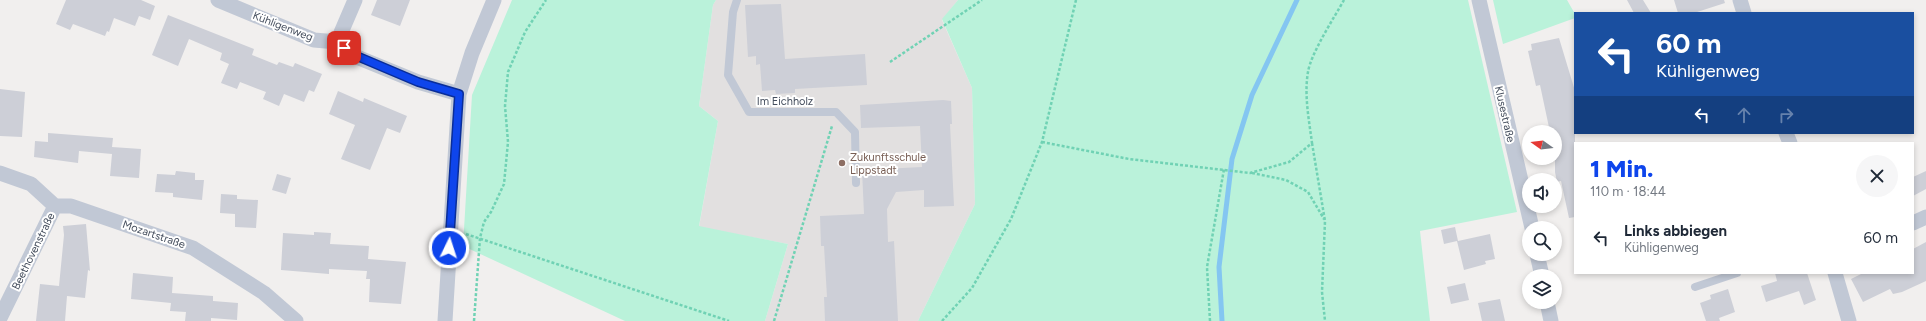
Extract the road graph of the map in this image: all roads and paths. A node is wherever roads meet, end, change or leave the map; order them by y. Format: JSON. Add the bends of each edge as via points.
{"nodes":[{"id":1,"x":218,"y":0,"type":"edge"},
{"id":2,"x":355,"y":0,"type":"edge"},
{"id":3,"x":494,"y":0,"type":"edge"},
{"id":4,"x":546,"y":0,"type":"edge"},
{"id":5,"x":737,"y":0,"type":"edge"},
{"id":6,"x":982,"y":0,"type":"edge"},
{"id":7,"x":1076,"y":0,"type":"edge"},
{"id":8,"x":1344,"y":0,"type":"edge"},
{"id":9,"x":1479,"y":0,"type":"edge"},
{"id":10,"x":1740,"y":0,"type":"edge"},
{"id":11,"x":1744,"y":12,"type":"edge"},
{"id":12,"x":337,"y":42,"type":"junction"},
{"id":13,"x":890,"y":62,"type":"dead end"},
{"id":14,"x":459,"y":94,"type":"junction"},
{"id":15,"x":836,"y":112,"type":"junction"},
{"id":16,"x":1042,"y":142,"type":"junction"},
{"id":17,"x":1312,"y":143,"type":"junction"},
{"id":18,"x":1224,"y":169,"type":"junction"},
{"id":19,"x":1250,"y":173,"type":"junction"},
{"id":20,"x":0,"y":174,"type":"edge"},
{"id":21,"x":856,"y":183,"type":"dead end"},
{"id":22,"x":55,"y":206,"type":"junction"},
{"id":23,"x":1926,"y":217,"type":"edge"},
{"id":24,"x":1325,"y":221,"type":"junction"},
{"id":25,"x":1530,"y":221,"type":"edge"},
{"id":26,"x":1914,"y":223,"type":"edge"},
{"id":27,"x":451,"y":230,"type":"junction"},
{"id":28,"x":480,"y":238,"type":"junction"},
{"id":29,"x":1734,"y":274,"type":"edge"},
{"id":30,"x":1835,"y":274,"type":"edge"},
{"id":31,"x":1695,"y":287,"type":"dead end"},
{"id":32,"x":1548,"y":309,"type":"edge"},
{"id":33,"x":0,"y":318,"type":"edge"},
{"id":34,"x":296,"y":321,"type":"edge"},
{"id":35,"x":445,"y":321,"type":"edge"},
{"id":36,"x":474,"y":321,"type":"edge"},
{"id":37,"x":729,"y":321,"type":"edge"},
{"id":38,"x":774,"y":321,"type":"edge"},
{"id":39,"x":942,"y":321,"type":"edge"},
{"id":40,"x":1210,"y":321,"type":"edge"},
{"id":41,"x":1325,"y":321,"type":"edge"},
{"id":42,"x":1551,"y":321,"type":"edge"},
{"id":43,"x":1849,"y":321,"type":"edge"}],
"edges":[{"from":1,"to":12,"type":"street","name":"Kühligenweg","via":[[314,40]]},
{"from":2,"to":12,"type":"street"},
{"from":3,"to":14,"type":"street"},
{"from":4,"to":28,"type":"path","via":[[525,32],[508,72],[505,106],[508,142],[504,184],[484,222]]},
{"from":5,"to":15,"type":"lane","name":"Im Eichholz","via":[[733,12],[728,76],[749,112]]},
{"from":6,"to":13,"type":"path"},
{"from":7,"to":16,"type":"path"},
{"from":8,"to":17,"type":"path","via":[[1308,71],[1306,95]]},
{"from":9,"to":25,"type":"street","name":"Klusestraße"},
{"from":10,"to":11,"type":"street"},
{"from":12,"to":14,"type":"street","via":[[352,54],[418,82]]},
{"from":14,"to":27,"type":"street"},
{"from":15,"to":21,"type":"lane","via":[[854,132]]},
{"from":15,"to":38,"type":"path"},
{"from":16,"to":18,"type":"path","via":[[1129,159]]},
{"from":16,"to":39,"type":"path","via":[[1011,219],[972,288]]},
{"from":17,"to":19,"type":"path","via":[[1289,162]]},
{"from":17,"to":24,"type":"path"},
{"from":18,"to":19,"type":"path"},
{"from":18,"to":40,"type":"path","via":[[1208,267]]},
{"from":19,"to":24,"type":"path","via":[[1286,180],[1308,192]]},
{"from":20,"to":22,"type":"street","via":[[31,184]]},
{"from":22,"to":33,"type":"street","name":"Beethovenstraße"},
{"from":22,"to":34,"type":"street","name":"Mozartstraße","via":[[71,206],[193,248],[264,293]]},
{"from":23,"to":26,"type":"street"},
{"from":24,"to":41,"type":"path","via":[[1322,292]]},
{"from":27,"to":28,"type":"path"},
{"from":27,"to":35,"type":"street"},
{"from":28,"to":36,"type":"path"},
{"from":28,"to":37,"type":"path"},
{"from":29,"to":31,"type":"lane"},
{"from":30,"to":43,"type":"street"},
{"from":32,"to":42,"type":"street"}]}
